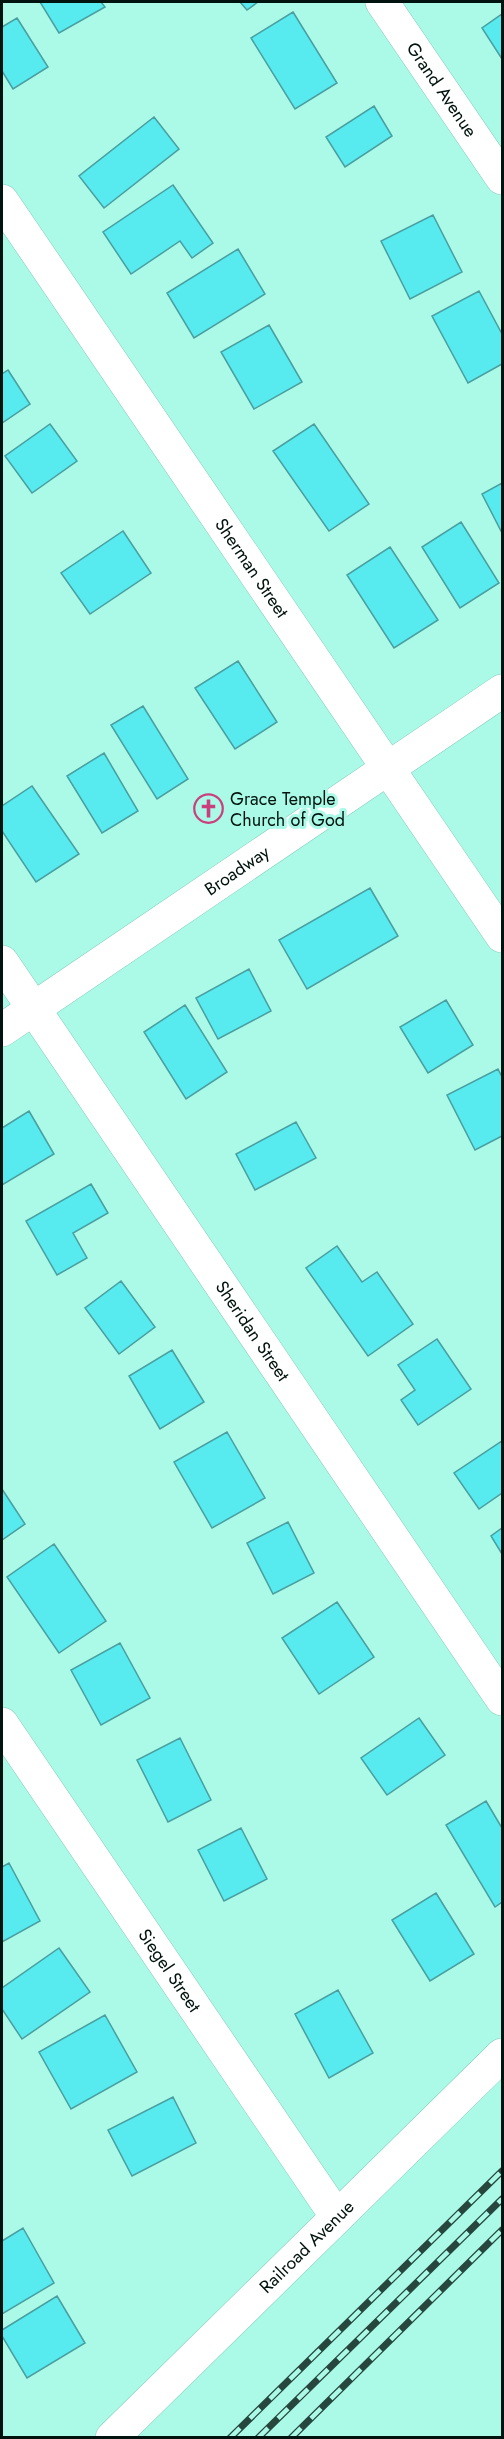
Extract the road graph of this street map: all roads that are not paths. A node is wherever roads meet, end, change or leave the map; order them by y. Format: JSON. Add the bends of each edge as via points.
{"nodes":[{"id":1,"x":382,"y":2,"type":"edge"},
{"id":2,"x":502,"y":178,"type":"edge"},
{"id":3,"x":2,"y":201,"type":"edge"},
{"id":4,"x":502,"y":691,"type":"edge"},
{"id":5,"x":387,"y":769,"type":"junction"},
{"id":6,"x":502,"y":936,"type":"edge"},
{"id":7,"x":2,"y":962,"type":"edge"},
{"id":8,"x":33,"y":1009,"type":"junction"},
{"id":9,"x":2,"y":1030,"type":"edge"},
{"id":10,"x":502,"y":1699,"type":"edge"},
{"id":11,"x":2,"y":1724,"type":"edge"},
{"id":12,"x":502,"y":2055,"type":"edge"},
{"id":13,"x":337,"y":2217,"type":"junction"},
{"id":14,"x":112,"y":2438,"type":"edge"}],
"edges":[{"from":1,"to":2,"type":"street","name":"Grand Avenue"},
{"from":3,"to":5,"type":"street","name":"Sherman Street"},
{"from":4,"to":5,"type":"street","name":"Broadway"},
{"from":5,"to":6,"type":"street","name":"Sherman Street"},
{"from":5,"to":8,"type":"street","name":"Broadway"},
{"from":7,"to":8,"type":"street","name":"Sheridan Street"},
{"from":8,"to":9,"type":"street","name":"Broadway"},
{"from":8,"to":10,"type":"street","name":"Sheridan Street"},
{"from":11,"to":13,"type":"street","name":"Siegel Street"},
{"from":12,"to":13,"type":"street","name":"Railroad Avenue"},
{"from":13,"to":14,"type":"street","name":"Railroad Avenue"}]}
